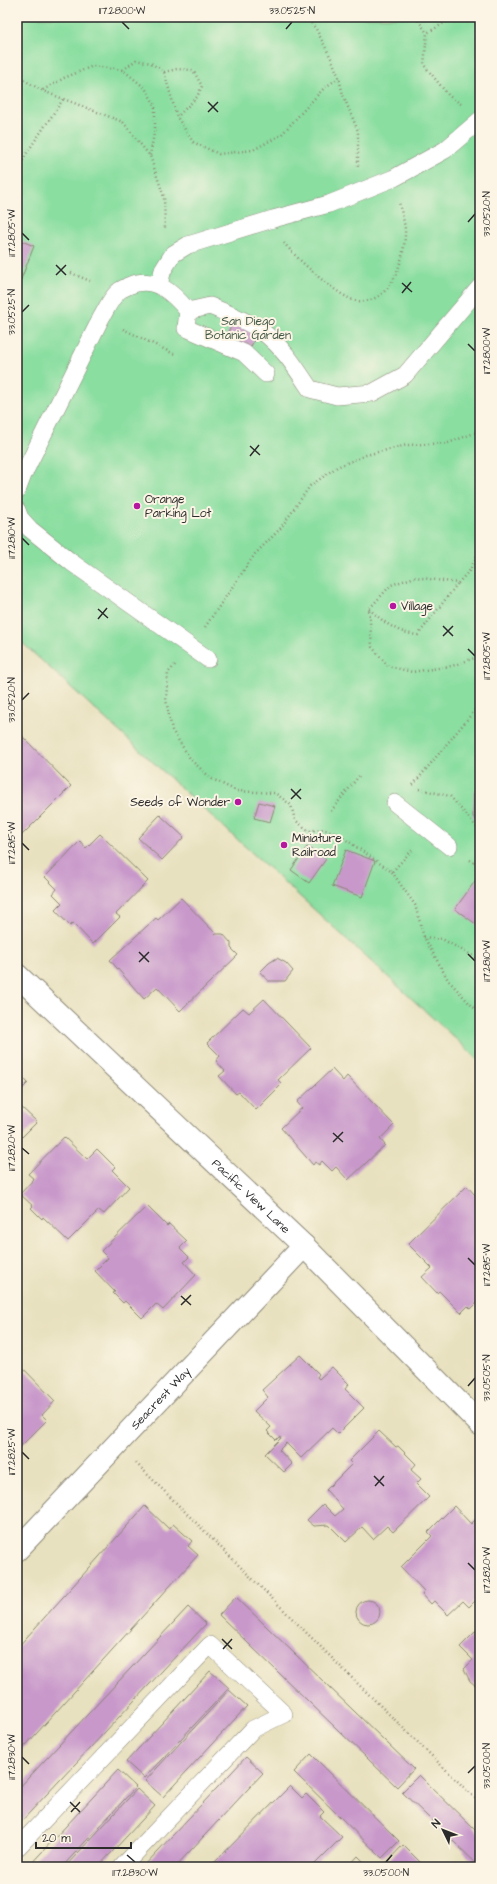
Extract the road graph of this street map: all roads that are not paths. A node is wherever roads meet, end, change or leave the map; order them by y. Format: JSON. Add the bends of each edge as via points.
{"nodes":[{"id":1,"x":480,"y":120,"type":"edge"},
{"id":2,"x":159,"y":284,"type":"junction"},
{"id":3,"x":480,"y":287,"type":"edge"},
{"id":4,"x":188,"y":311,"type":"junction"},
{"id":5,"x":266,"y":374,"type":"dead end"},
{"id":6,"x":20,"y":474,"type":"edge"},
{"id":7,"x":17,"y":491,"type":"edge"},
{"id":8,"x":17,"y":510,"type":"edge"},
{"id":9,"x":208,"y":659,"type":"dead end"},
{"id":10,"x":394,"y":803,"type":"dead end"},
{"id":11,"x":449,"y":846,"type":"dead end"},
{"id":12,"x":17,"y":975,"type":"edge"},
{"id":13,"x":304,"y":1246,"type":"junction"},
{"id":14,"x":480,"y":1424,"type":"edge"},
{"id":15,"x":17,"y":1550,"type":"edge"},
{"id":16,"x":17,"y":1848,"type":"edge"},
{"id":17,"x":122,"y":1867,"type":"edge"}],
"edges":[{"from":1,"to":2,"type":"lane","via":[[445,150],[394,178],[328,204],[201,241],[173,254],[163,270]]},
{"from":2,"to":4,"type":"lane","via":[[176,296]]},
{"from":2,"to":6,"type":"lane","via":[[136,283],[119,291],[109,303]]},
{"from":3,"to":4,"type":"lane","via":[[405,375],[372,393],[337,396],[310,389],[292,362],[262,331],[210,306]]},
{"from":4,"to":5,"type":"lane","via":[[186,328],[244,353]]},
{"from":6,"to":7,"type":"lane"},
{"from":8,"to":9,"type":"lane","via":[[20,518],[30,528],[71,562]]},
{"from":10,"to":11,"type":"lane"},
{"from":12,"to":13,"type":"street","name":"Pacific View Lane"},
{"from":13,"to":14,"type":"street","name":"Pacific View Lane"},
{"from":13,"to":15,"type":"street","name":"Seacrest Way"},
{"from":16,"to":17,"type":"lane","via":[[210,1645],[284,1714],[253,1729]]}]}
